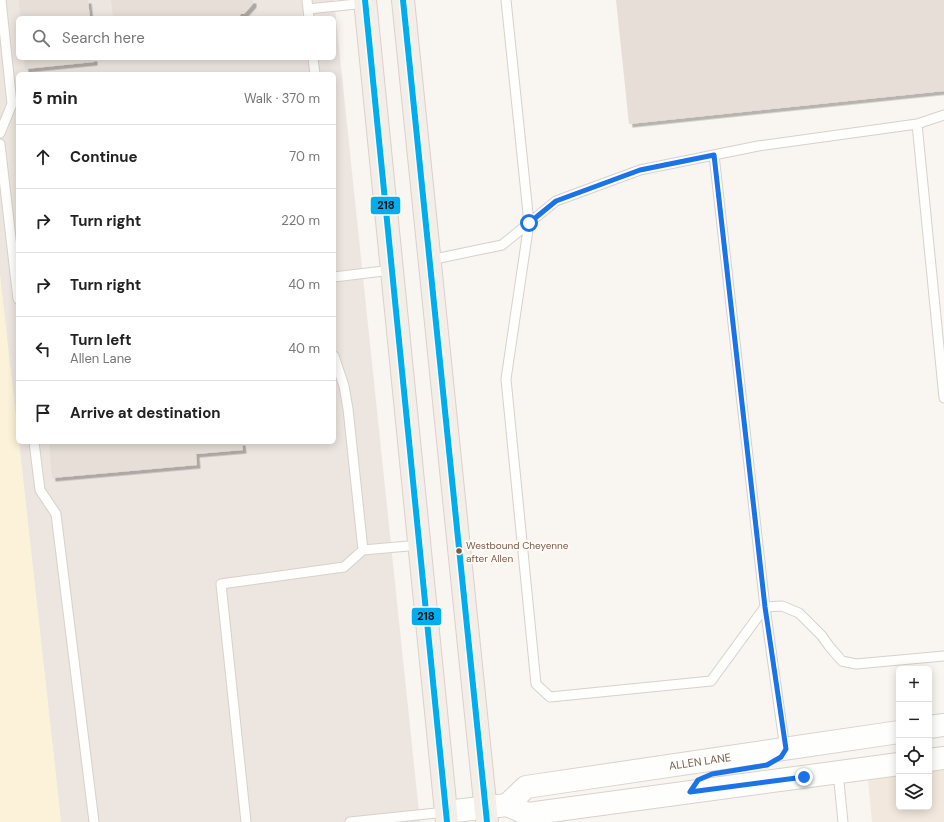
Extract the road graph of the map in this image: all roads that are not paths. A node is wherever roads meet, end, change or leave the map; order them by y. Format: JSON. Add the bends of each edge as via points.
{"nodes":[{"id":1,"x":1,"y":0,"type":"edge"},
{"id":2,"x":403,"y":0,"type":"edge"},
{"id":3,"x":506,"y":0,"type":"edge"},
{"id":4,"x":366,"y":2,"type":"edge"},
{"id":5,"x":308,"y":9,"type":"edge"},
{"id":6,"x":313,"y":60,"type":"edge"},
{"id":7,"x":315,"y":72,"type":"edge"},
{"id":8,"x":944,"y":115,"type":"edge"},
{"id":9,"x":917,"y":124,"type":"junction"},
{"id":10,"x":0,"y":134,"type":"edge"},
{"id":11,"x":0,"y":144,"type":"edge"},
{"id":12,"x":714,"y":155,"type":"junction"},
{"id":13,"x":529,"y":223,"type":"junction"},
{"id":14,"x":429,"y":260,"type":"junction"},
{"id":15,"x":393,"y":270,"type":"junction"},
{"id":16,"x":336,"y":277,"type":"edge"},
{"id":17,"x":16,"y":282,"type":"edge"},
{"id":18,"x":336,"y":362,"type":"edge"},
{"id":19,"x":944,"y":398,"type":"edge"},
{"id":20,"x":34,"y":444,"type":"edge"},
{"id":21,"x":420,"y":545,"type":"junction"},
{"id":22,"x":363,"y":550,"type":"junction"},
{"id":23,"x":765,"y":607,"type":"junction"},
{"id":24,"x":944,"y":656,"type":"edge"},
{"id":25,"x":944,"y":725,"type":"edge"},
{"id":26,"x":932,"y":727,"type":"edge"},
{"id":27,"x":896,"y":732,"type":"edge"},
{"id":28,"x":786,"y":749,"type":"junction"},
{"id":29,"x":944,"y":758,"type":"edge"},
{"id":30,"x":932,"y":760,"type":"edge"},
{"id":31,"x":896,"y":764,"type":"edge"},
{"id":32,"x":838,"y":772,"type":"junction"},
{"id":33,"x":690,"y":792,"type":"junction"},
{"id":34,"x":507,"y":805,"type":"junction"},
{"id":35,"x":486,"y":815,"type":"edge"},
{"id":36,"x":447,"y":817,"type":"edge"},
{"id":37,"x":94,"y":822,"type":"edge"},
{"id":38,"x":246,"y":822,"type":"edge"},
{"id":39,"x":350,"y":822,"type":"edge"},
{"id":40,"x":843,"y":822,"type":"edge"}],
"edges":[{"from":1,"to":10,"type":"lane","via":[[12,104]]},
{"from":2,"to":14,"type":"main road"},
{"from":3,"to":13,"type":"lane"},
{"from":4,"to":5,"type":"lane"},
{"from":4,"to":15,"type":"main road"},
{"from":6,"to":7,"type":"lane"},
{"from":8,"to":9,"type":"lane"},
{"from":9,"to":12,"type":"lane","via":[[758,146]]},
{"from":9,"to":19,"type":"lane"},
{"from":11,"to":17,"type":"lane"},
{"from":12,"to":13,"type":"lane","via":[[640,170],[562,198]]},
{"from":12,"to":23,"type":"lane"},
{"from":13,"to":14,"type":"lane","via":[[502,245]]},
{"from":13,"to":23,"type":"lane","via":[[506,379],[536,684],[550,697],[711,681]]},
{"from":14,"to":35,"type":"main road"},
{"from":15,"to":16,"type":"lane"},
{"from":15,"to":21,"type":"main road"},
{"from":18,"to":22,"type":"lane","via":[[348,409]]},
{"from":20,"to":37,"type":"lane","via":[[40,490],[56,514]]},
{"from":21,"to":22,"type":"lane"},
{"from":21,"to":36,"type":"main road"},
{"from":22,"to":38,"type":"lane","via":[[344,567],[221,584]]},
{"from":23,"to":24,"type":"lane","via":[[782,606],[799,613],[842,661],[856,664]]},
{"from":23,"to":28,"type":"lane"},
{"from":25,"to":26,"type":"main road"},
{"from":27,"to":28,"type":"main road","name":"ALLEN LANE"},
{"from":28,"to":33,"type":"main road","via":[[781,757],[767,765],[712,774],[698,780]]},
{"from":28,"to":34,"type":"main road","name":"ALLEN LANE","via":[[526,787]]},
{"from":29,"to":30,"type":"main road"},
{"from":31,"to":32,"type":"main road"},
{"from":32,"to":33,"type":"main road"},
{"from":32,"to":40,"type":"lane"},
{"from":33,"to":34,"type":"main road","via":[[528,814]]},
{"from":34,"to":35,"type":"main road"},
{"from":35,"to":36,"type":"main road"},
{"from":36,"to":39,"type":"lane"}]}
